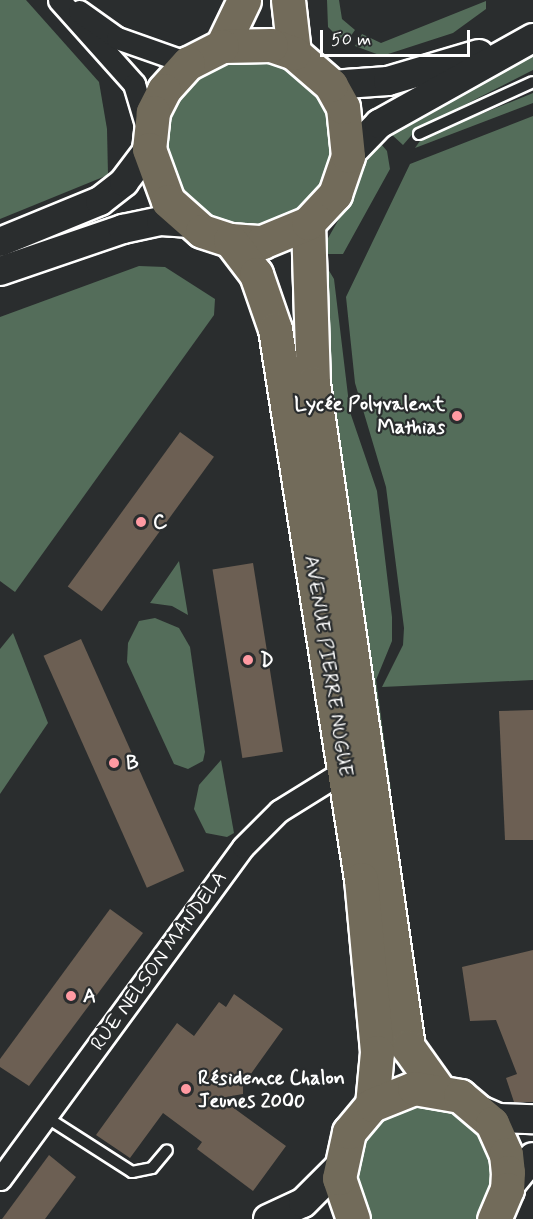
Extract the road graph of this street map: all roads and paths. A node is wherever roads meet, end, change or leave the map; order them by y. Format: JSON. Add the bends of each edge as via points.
{"nodes":[{"id":1,"x":59,"y":0,"type":"edge"},
{"id":2,"x":66,"y":0,"type":"edge"},
{"id":3,"x":244,"y":0,"type":"edge"},
{"id":4,"x":288,"y":0,"type":"edge"},
{"id":5,"x":533,"y":38,"type":"edge"},
{"id":6,"x":222,"y":46,"type":"junction"},
{"id":7,"x":294,"y":53,"type":"junction"},
{"id":8,"x":188,"y":63,"type":"junction"},
{"id":9,"x":533,"y":82,"type":"edge"},
{"id":10,"x":331,"y":85,"type":"junction"},
{"id":11,"x":418,"y":134,"type":"dead end"},
{"id":12,"x":149,"y":142,"type":"junction"},
{"id":13,"x":348,"y":156,"type":"junction"},
{"id":14,"x":190,"y":223,"type":"junction"},
{"id":15,"x":308,"y":223,"type":"junction"},
{"id":16,"x":230,"y":240,"type":"junction"},
{"id":17,"x":0,"y":242,"type":"edge"},
{"id":18,"x":0,"y":271,"type":"edge"},
{"id":19,"x":345,"y":770,"type":"junction"},
{"id":20,"x":438,"y":1089,"type":"junction"},
{"id":21,"x":372,"y":1105,"type":"junction"},
{"id":22,"x":480,"y":1110,"type":"junction"},
{"id":23,"x":46,"y":1117,"type":"junction"},
{"id":24,"x":533,"y":1119,"type":"edge"},
{"id":25,"x":167,"y":1150,"type":"dead end"},
{"id":26,"x":533,"y":1157,"type":"edge"},
{"id":27,"x":339,"y":1167,"type":"junction"},
{"id":28,"x":0,"y":1179,"type":"edge"},
{"id":29,"x":507,"y":1189,"type":"junction"},
{"id":30,"x":268,"y":1219,"type":"edge"},
{"id":31,"x":352,"y":1219,"type":"edge"},
{"id":32,"x":494,"y":1219,"type":"edge"}],
"edges":[{"from":1,"to":12,"type":"street","name":"AVENUE PIERRE NUGUE","via":[[134,84]]},
{"from":2,"to":8,"type":"street","via":[[117,38]]},
{"from":3,"to":6,"type":"main road"},
{"from":4,"to":7,"type":"main road"},
{"from":5,"to":10,"type":"main road","via":[[388,81]]},
{"from":5,"to":13,"type":"main road","via":[[379,124]]},
{"from":6,"to":7,"type":"main road","name":"AVENUE PIERRE NUGUE","via":[[254,43]]},
{"from":6,"to":8,"type":"main road","name":"AVENUE PIERRE NUGUE"},
{"from":7,"to":10,"type":"main road","name":"AVENUE PIERRE NUGUE"},
{"from":8,"to":12,"type":"main road","name":"AVENUE PIERRE NUGUE","via":[[164,90]]},
{"from":9,"to":11,"type":"lane"},
{"from":10,"to":13,"type":"main road","name":"AVENUE PIERRE NUGUE","via":[[343,107]]},
{"from":12,"to":14,"type":"main road","name":"AVENUE PIERRE NUGUE","via":[[159,185]]},
{"from":12,"to":17,"type":"main road","via":[[130,176],[100,201]]},
{"from":13,"to":15,"type":"main road","name":"AVENUE PIERRE NUGUE","via":[[335,194]]},
{"from":14,"to":16,"type":"main road","name":"AVENUE PIERRE NUGUE"},
{"from":14,"to":18,"type":"main road","via":[[161,220],[123,229]]},
{"from":15,"to":16,"type":"main road","name":"AVENUE PIERRE NUGUE","via":[[262,242]]},
{"from":15,"to":20,"type":"main road","name":"AVENUE PIERRE NUGUE","via":[[313,383],[408,1047]]},
{"from":16,"to":19,"type":"main road","name":"AVENUE PIERRE NUGUE","via":[[256,274],[275,329]]},
{"from":19,"to":21,"type":"main road","name":"AVENUE PIERRE NUGUE","via":[[372,968],[377,1052]]},
{"from":19,"to":23,"type":"street","name":"RUE NELSON MANDELA","via":[[279,811],[243,847]]},
{"from":20,"to":21,"type":"main road","via":[[403,1091]]},
{"from":20,"to":22,"type":"main road"},
{"from":21,"to":27,"type":"main road","via":[[349,1131]]},
{"from":22,"to":24,"type":"main road","via":[[498,1118]]},
{"from":22,"to":29,"type":"main road","via":[[501,1138]]},
{"from":23,"to":25,"type":"lane","via":[[132,1172],[152,1168]]},
{"from":23,"to":28,"type":"street","name":"RUE NELSON MANDELA"},
{"from":26,"to":29,"type":"main road"},
{"from":27,"to":30,"type":"main road","via":[[303,1203]]},
{"from":27,"to":31,"type":"main road","via":[[342,1198]]},
{"from":29,"to":32,"type":"main road"}]}
